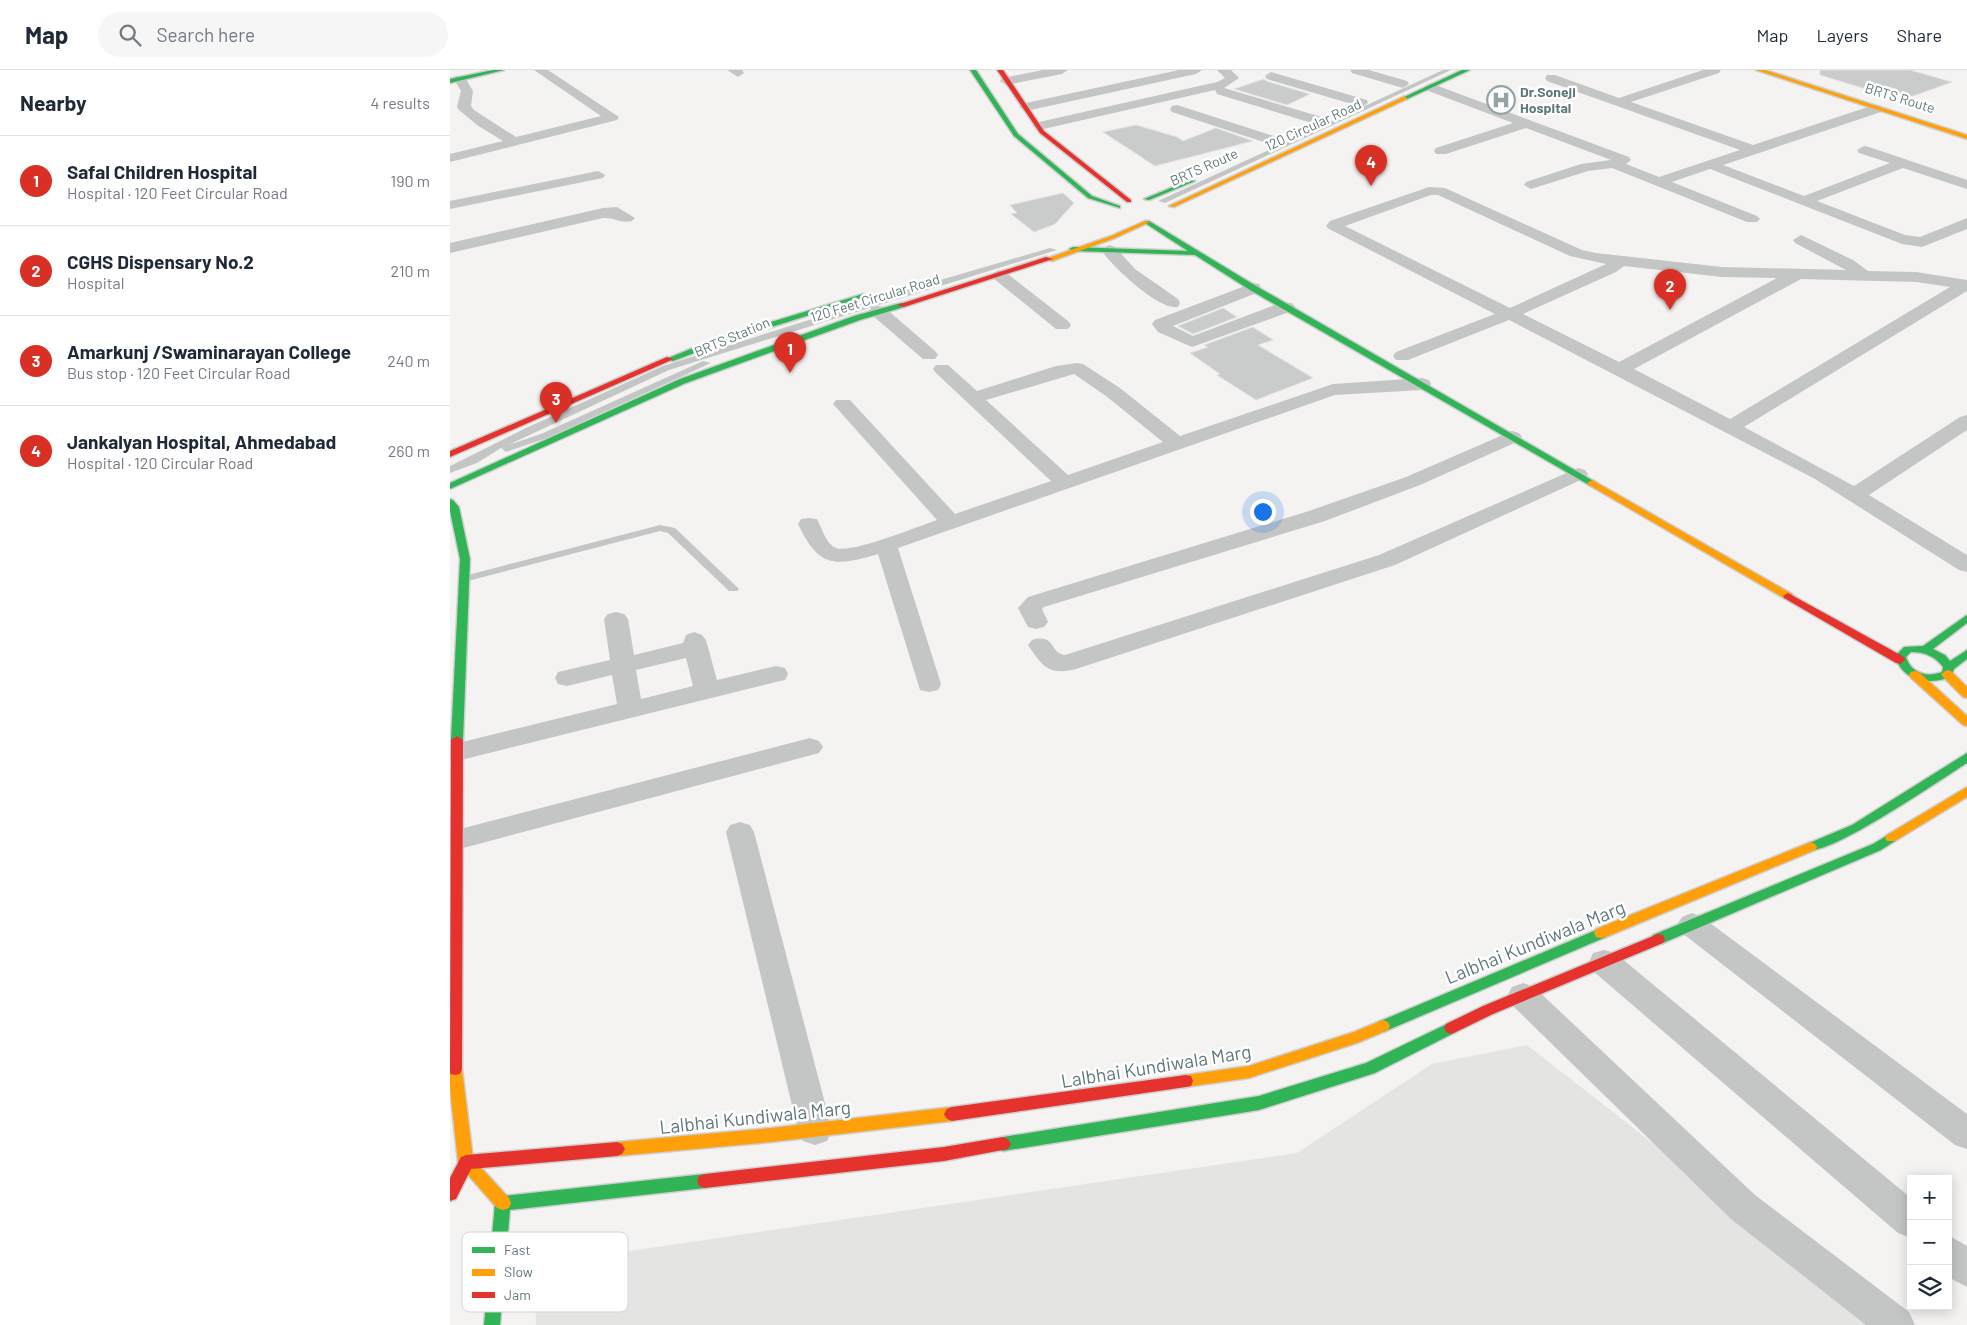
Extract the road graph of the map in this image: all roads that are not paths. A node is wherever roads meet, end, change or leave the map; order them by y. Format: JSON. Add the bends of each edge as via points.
{"nodes":[{"id":1,"x":501,"y":70,"type":"edge"},
{"id":2,"x":540,"y":70,"type":"edge"},
{"id":3,"x":974,"y":70,"type":"edge"},
{"id":4,"x":1062,"y":70,"type":"edge"},
{"id":5,"x":1196,"y":70,"type":"edge"},
{"id":6,"x":1223,"y":70,"type":"edge"},
{"id":7,"x":1356,"y":70,"type":"edge"},
{"id":8,"x":1435,"y":70,"type":"edge"},
{"id":9,"x":1448,"y":70,"type":"edge"},
{"id":10,"x":1467,"y":70,"type":"edge"},
{"id":11,"x":1715,"y":70,"type":"edge"},
{"id":12,"x":1759,"y":70,"type":"edge"},
{"id":13,"x":1769,"y":70,"type":"edge"},
{"id":14,"x":1775,"y":70,"type":"edge"},
{"id":15,"x":1003,"y":75,"type":"edge"},
{"id":16,"x":1271,"y":76,"type":"dead end"},
{"id":17,"x":1552,"y":78,"type":"dead end"},
{"id":18,"x":455,"y":80,"type":"edge"},
{"id":19,"x":1403,"y":84,"type":"junction"},
{"id":20,"x":1430,"y":87,"type":"junction"},
{"id":21,"x":1221,"y":90,"type":"dead end"},
{"id":22,"x":1619,"y":102,"type":"junction"},
{"id":23,"x":1362,"y":103,"type":"junction"},
{"id":24,"x":1026,"y":107,"type":"junction"},
{"id":25,"x":1876,"y":108,"type":"junction"},
{"id":26,"x":1177,"y":109,"type":"dead end"},
{"id":27,"x":1320,"y":121,"type":"junction"},
{"id":28,"x":1526,"y":123,"type":"junction"},
{"id":29,"x":1039,"y":126,"type":"junction"},
{"id":30,"x":1967,"y":134,"type":"edge"},
{"id":31,"x":515,"y":142,"type":"junction"},
{"id":32,"x":1278,"y":142,"type":"junction"},
{"id":33,"x":1753,"y":150,"type":"junction"},
{"id":34,"x":1864,"y":150,"type":"dead end"},
{"id":35,"x":1441,"y":151,"type":"dead end"},
{"id":36,"x":450,"y":158,"type":"edge"},
{"id":37,"x":1613,"y":164,"type":"junction"},
{"id":38,"x":1901,"y":164,"type":"junction"},
{"id":39,"x":1711,"y":165,"type":"junction"},
{"id":40,"x":598,"y":175,"type":"dead end"},
{"id":41,"x":1658,"y":182,"type":"junction"},
{"id":42,"x":1532,"y":185,"type":"dead end"},
{"id":43,"x":1967,"y":185,"type":"edge"},
{"id":44,"x":1147,"y":199,"type":"junction"},
{"id":45,"x":1130,"y":201,"type":"junction"},
{"id":46,"x":1803,"y":201,"type":"junction"},
{"id":47,"x":450,"y":205,"type":"edge"},
{"id":48,"x":1166,"y":211,"type":"junction"},
{"id":49,"x":1116,"y":213,"type":"junction"},
{"id":50,"x":627,"y":218,"type":"dead end"},
{"id":51,"x":1752,"y":219,"type":"dead end"},
{"id":52,"x":1148,"y":222,"type":"junction"},
{"id":53,"x":1967,"y":223,"type":"edge"},
{"id":54,"x":1802,"y":240,"type":"dead end"},
{"id":55,"x":1054,"y":245,"type":"joint"},
{"id":56,"x":450,"y":248,"type":"edge"},
{"id":57,"x":1073,"y":249,"type":"junction"},
{"id":58,"x":1109,"y":250,"type":"junction"},
{"id":59,"x":1195,"y":253,"type":"junction"},
{"id":60,"x":1621,"y":260,"type":"junction"},
{"id":61,"x":999,"y":275,"type":"junction"},
{"id":62,"x":1798,"y":275,"type":"junction"},
{"id":63,"x":1864,"y":276,"type":"junction"},
{"id":64,"x":1966,"y":285,"type":"edge"},
{"id":65,"x":1253,"y":288,"type":"junction"},
{"id":66,"x":1172,"y":303,"type":"dead end"},
{"id":67,"x":1286,"y":307,"type":"junction"},
{"id":68,"x":878,"y":311,"type":"junction"},
{"id":69,"x":1510,"y":314,"type":"junction"},
{"id":70,"x":1062,"y":325,"type":"dead end"},
{"id":71,"x":1398,"y":354,"type":"joint"},
{"id":72,"x":1620,"y":370,"type":"junction"},
{"id":73,"x":1421,"y":375,"type":"junction"},
{"id":74,"x":973,"y":398,"type":"junction"},
{"id":75,"x":843,"y":404,"type":"dead end"},
{"id":76,"x":1967,"y":421,"type":"edge"},
{"id":77,"x":1730,"y":427,"type":"junction"},
{"id":78,"x":1512,"y":437,"type":"junction"},
{"id":79,"x":1176,"y":444,"type":"junction"},
{"id":80,"x":450,"y":454,"type":"edge"},
{"id":81,"x":450,"y":470,"type":"edge"},
{"id":82,"x":1578,"y":474,"type":"junction"},
{"id":83,"x":1065,"y":482,"type":"junction"},
{"id":84,"x":450,"y":486,"type":"edge"},
{"id":85,"x":1856,"y":494,"type":"junction"},
{"id":86,"x":450,"y":502,"type":"edge"},
{"id":87,"x":951,"y":523,"type":"junction"},
{"id":88,"x":809,"y":524,"type":"dead end"},
{"id":89,"x":886,"y":545,"type":"junction"},
{"id":90,"x":1967,"y":565,"type":"edge"},
{"id":91,"x":464,"y":579,"type":"junction"},
{"id":92,"x":733,"y":589,"type":"dead end"},
{"id":93,"x":1967,"y":618,"type":"edge"},
{"id":94,"x":616,"y":620,"type":"dead end"},
{"id":95,"x":1036,"y":622,"type":"dead end"},
{"id":96,"x":1040,"y":645,"type":"dead end"},
{"id":97,"x":1925,"y":650,"type":"junction"},
{"id":98,"x":1967,"y":654,"type":"edge"},
{"id":99,"x":1900,"y":660,"type":"junction"},
{"id":100,"x":623,"y":665,"type":"junction"},
{"id":101,"x":1948,"y":671,"type":"junction"},
{"id":102,"x":776,"y":674,"type":"dead end"},
{"id":103,"x":1915,"y":675,"type":"junction"},
{"id":104,"x":567,"y":678,"type":"dead end"},
{"id":105,"x":930,"y":684,"type":"dead end"},
{"id":106,"x":707,"y":691,"type":"junction"},
{"id":107,"x":1967,"y":694,"type":"edge"},
{"id":108,"x":630,"y":710,"type":"junction"},
{"id":109,"x":1967,"y":722,"type":"edge"},
{"id":110,"x":810,"y":748,"type":"dead end"},
{"id":111,"x":457,"y":752,"type":"junction"},
{"id":112,"x":1967,"y":757,"type":"edge"},
{"id":113,"x":1967,"y":791,"type":"edge"},
{"id":114,"x":740,"y":832,"type":"dead end"},
{"id":115,"x":1867,"y":838,"type":"junction"},
{"id":116,"x":456,"y":840,"type":"junction"},
{"id":117,"x":452,"y":916,"type":"edge"},
{"id":118,"x":1692,"y":925,"type":"junction"},
{"id":119,"x":1604,"y":962,"type":"junction"},
{"id":120,"x":1523,"y":996,"type":"junction"},
{"id":121,"x":1480,"y":999,"type":"junction"},
{"id":122,"x":455,"y":1118,"type":"edge"},
{"id":123,"x":815,"y":1130,"type":"junction"},
{"id":124,"x":1967,"y":1134,"type":"edge"},
{"id":125,"x":466,"y":1162,"type":"junction"},
{"id":126,"x":450,"y":1194,"type":"edge"},
{"id":127,"x":503,"y":1203,"type":"junction"},
{"id":128,"x":1910,"y":1220,"type":"edge"},
{"id":129,"x":500,"y":1232,"type":"edge"},
{"id":130,"x":1952,"y":1256,"type":"edge"},
{"id":131,"x":1967,"y":1269,"type":"edge"},
{"id":132,"x":493,"y":1312,"type":"edge"},
{"id":133,"x":492,"y":1325,"type":"edge"},
{"id":134,"x":1896,"y":1325,"type":"edge"}],
"edges":[{"from":1,"to":18,"type":"main road"},
{"from":2,"to":31,"type":"street","via":[[612,117]]},
{"from":3,"to":49,"type":"main road","via":[[1016,134],[1090,197]]},
{"from":4,"to":15,"type":"street"},
{"from":5,"to":24,"type":"street"},
{"from":6,"to":29,"type":"street","via":[[1233,78],[1221,85]]},
{"from":7,"to":19,"type":"street"},
{"from":8,"to":19,"type":"main road","name":"120 Circular Road"},
{"from":9,"to":48,"type":"lane","name":"BRTS Route"},
{"from":10,"to":20,"type":"main road","name":"120 Circular Road"},
{"from":11,"to":22,"type":"street"},
{"from":12,"to":25,"type":"main road"},
{"from":13,"to":30,"type":"lane","name":"BRTS Route"},
{"from":14,"to":30,"type":"main road"},
{"from":15,"to":24,"type":"main road"},
{"from":16,"to":23,"type":"street"},
{"from":17,"to":22,"type":"street"},
{"from":18,"to":31,"type":"street","via":[[467,91],[464,107],[471,115]]},
{"from":19,"to":23,"type":"main road","name":"120 Circular Road"},
{"from":20,"to":28,"type":"street"},
{"from":20,"to":48,"type":"main road","name":"120 Circular Road"},
{"from":21,"to":27,"type":"street"},
{"from":22,"to":33,"type":"street"},
{"from":23,"to":27,"type":"main road","name":"120 Circular Road"},
{"from":24,"to":29,"type":"main road"},
{"from":25,"to":30,"type":"main road"},
{"from":25,"to":33,"type":"street"},
{"from":26,"to":32,"type":"street"},
{"from":27,"to":32,"type":"main road","name":"120 Circular Road"},
{"from":28,"to":35,"type":"street"},
{"from":28,"to":37,"type":"street","via":[[1624,160]]},
{"from":29,"to":45,"type":"main road","via":[[1098,178]]},
{"from":31,"to":36,"type":"street"},
{"from":32,"to":44,"type":"main road","name":"120 Circular Road"},
{"from":33,"to":39,"type":"street"},
{"from":34,"to":38,"type":"street"},
{"from":37,"to":41,"type":"street"},
{"from":37,"to":42,"type":"street","via":[[1586,167]]},
{"from":38,"to":43,"type":"street"},
{"from":38,"to":46,"type":"street"},
{"from":39,"to":41,"type":"street"},
{"from":39,"to":46,"type":"street"},
{"from":40,"to":47,"type":"street"},
{"from":41,"to":51,"type":"street"},
{"from":44,"to":45,"type":"main road"},
{"from":44,"to":48,"type":"main road"},
{"from":45,"to":49,"type":"main road"},
{"from":46,"to":53,"type":"street","via":[[1914,242],[1922,242]]},
{"from":48,"to":52,"type":"main road","name":"120 Circular Road"},
{"from":49,"to":52,"type":"main road","via":[[1130,220]]},
{"from":50,"to":56,"type":"street","via":[[617,212],[604,213]]},
{"from":52,"to":57,"type":"main road","name":"120 Feet Circular Road"},
{"from":52,"to":59,"type":"main road"},
{"from":54,"to":63,"type":"street","via":[[1847,263]]},
{"from":55,"to":80,"type":"main road","name":"120 Feet Circular Road","via":[[718,341]]},
{"from":55,"to":81,"type":"lane","name":"BRTS Station","via":[[781,331],[544,436]]},
{"from":57,"to":58,"type":"main road"},
{"from":57,"to":61,"type":"main road","name":"120 Feet Circular Road"},
{"from":58,"to":59,"type":"main road"},
{"from":58,"to":66,"type":"street","via":[[1129,272]]},
{"from":59,"to":65,"type":"main road"},
{"from":60,"to":62,"type":"street","via":[[1722,272]]},
{"from":60,"to":69,"type":"street","via":[[1610,269]]},
{"from":60,"to":69,"type":"street","via":[[1576,252],[1440,191],[1429,190],[1335,224],[1344,233]]},
{"from":61,"to":68,"type":"main road","name":"120 Feet Circular Road"},
{"from":61,"to":70,"type":"street"},
{"from":62,"to":63,"type":"street"},
{"from":62,"to":72,"type":"street"},
{"from":63,"to":64,"type":"street","via":[[1916,277]]},
{"from":64,"to":77,"type":"street"},
{"from":65,"to":67,"type":"main road"},
{"from":65,"to":67,"type":"street","via":[[1161,324],[1192,342]]},
{"from":67,"to":73,"type":"main road"},
{"from":68,"to":74,"type":"street"},
{"from":68,"to":84,"type":"main road","name":"120 Feet Circular Road","via":[[683,381]]},
{"from":69,"to":71,"type":"street"},
{"from":69,"to":72,"type":"street"},
{"from":71,"to":73,"type":"main road"},
{"from":72,"to":77,"type":"street"},
{"from":73,"to":78,"type":"main road"},
{"from":73,"to":79,"type":"street","via":[[1333,390]]},
{"from":74,"to":79,"type":"street","via":[[1077,368],[1113,392]]},
{"from":74,"to":83,"type":"street"},
{"from":75,"to":87,"type":"street"},
{"from":76,"to":85,"type":"street"},
{"from":77,"to":85,"type":"street"},
{"from":78,"to":82,"type":"main road"},
{"from":78,"to":95,"type":"street","via":[[1413,481],[1317,516],[1036,602],[1030,608]]},
{"from":79,"to":83,"type":"street"},
{"from":82,"to":96,"type":"street","via":[[1387,560],[1067,663],[1058,664],[1050,659]]},
{"from":82,"to":99,"type":"main road"},
{"from":83,"to":87,"type":"street"},
{"from":85,"to":90,"type":"street"},
{"from":86,"to":91,"type":"main road","via":[[454,507],[465,559]]},
{"from":87,"to":89,"type":"street"},
{"from":88,"to":89,"type":"street","via":[[829,554],[839,556]]},
{"from":89,"to":105,"type":"street"},
{"from":91,"to":92,"type":"lane","via":[[660,528],[671,530]]},
{"from":91,"to":111,"type":"main road"},
{"from":93,"to":97,"type":"main road"},
{"from":94,"to":100,"type":"street"},
{"from":97,"to":99,"type":"main road","via":[[1903,647]]},
{"from":97,"to":101,"type":"main road","via":[[1941,656]]},
{"from":98,"to":101,"type":"main road"},
{"from":99,"to":103,"type":"main road"},
{"from":100,"to":104,"type":"street"},
{"from":100,"to":106,"type":"street","via":[[695,644]]},
{"from":100,"to":108,"type":"street"},
{"from":101,"to":103,"type":"main road","via":[[1935,679]]},
{"from":101,"to":107,"type":"main road"},
{"from":102,"to":106,"type":"street"},
{"from":103,"to":109,"type":"main road"},
{"from":106,"to":108,"type":"street"},
{"from":108,"to":111,"type":"street"},
{"from":110,"to":116,"type":"street"},
{"from":111,"to":116,"type":"main road"},
{"from":112,"to":115,"type":"main road","name":"Lalbhai Kundiwala Marg"},
{"from":113,"to":115,"type":"main road","name":"Lalbhai Kundiwala Marg"},
{"from":114,"to":123,"type":"street"},
{"from":115,"to":118,"type":"main road","name":"Lalbhai Kundiwala Marg"},
{"from":115,"to":121,"type":"main road","name":"Lalbhai Kundiwala Marg"},
{"from":116,"to":117,"type":"main road"},
{"from":117,"to":122,"type":"main road"},
{"from":118,"to":119,"type":"main road","name":"Lalbhai Kundiwala Marg"},
{"from":118,"to":124,"type":"street"},
{"from":119,"to":120,"type":"main road","name":"Lalbhai Kundiwala Marg"},
{"from":119,"to":128,"type":"street"},
{"from":120,"to":121,"type":"main road","name":"Lalbhai Kundiwala Marg"},
{"from":120,"to":134,"type":"street","via":[[1743,1207]]},
{"from":121,"to":123,"type":"main road","name":"Lalbhai Kundiwala Marg","via":[[1249,1072]]},
{"from":121,"to":127,"type":"main road","name":"Lalbhai Kundiwala Marg","via":[[1370,1068],[1259,1103],[944,1154]]},
{"from":122,"to":125,"type":"main road"},
{"from":123,"to":125,"type":"main road","name":"Lalbhai Kundiwala Marg"},
{"from":125,"to":126,"type":"main road"},
{"from":125,"to":127,"type":"main road"},
{"from":127,"to":129,"type":"main road"},
{"from":130,"to":131,"type":"street"},
{"from":132,"to":133,"type":"main road"}]}
